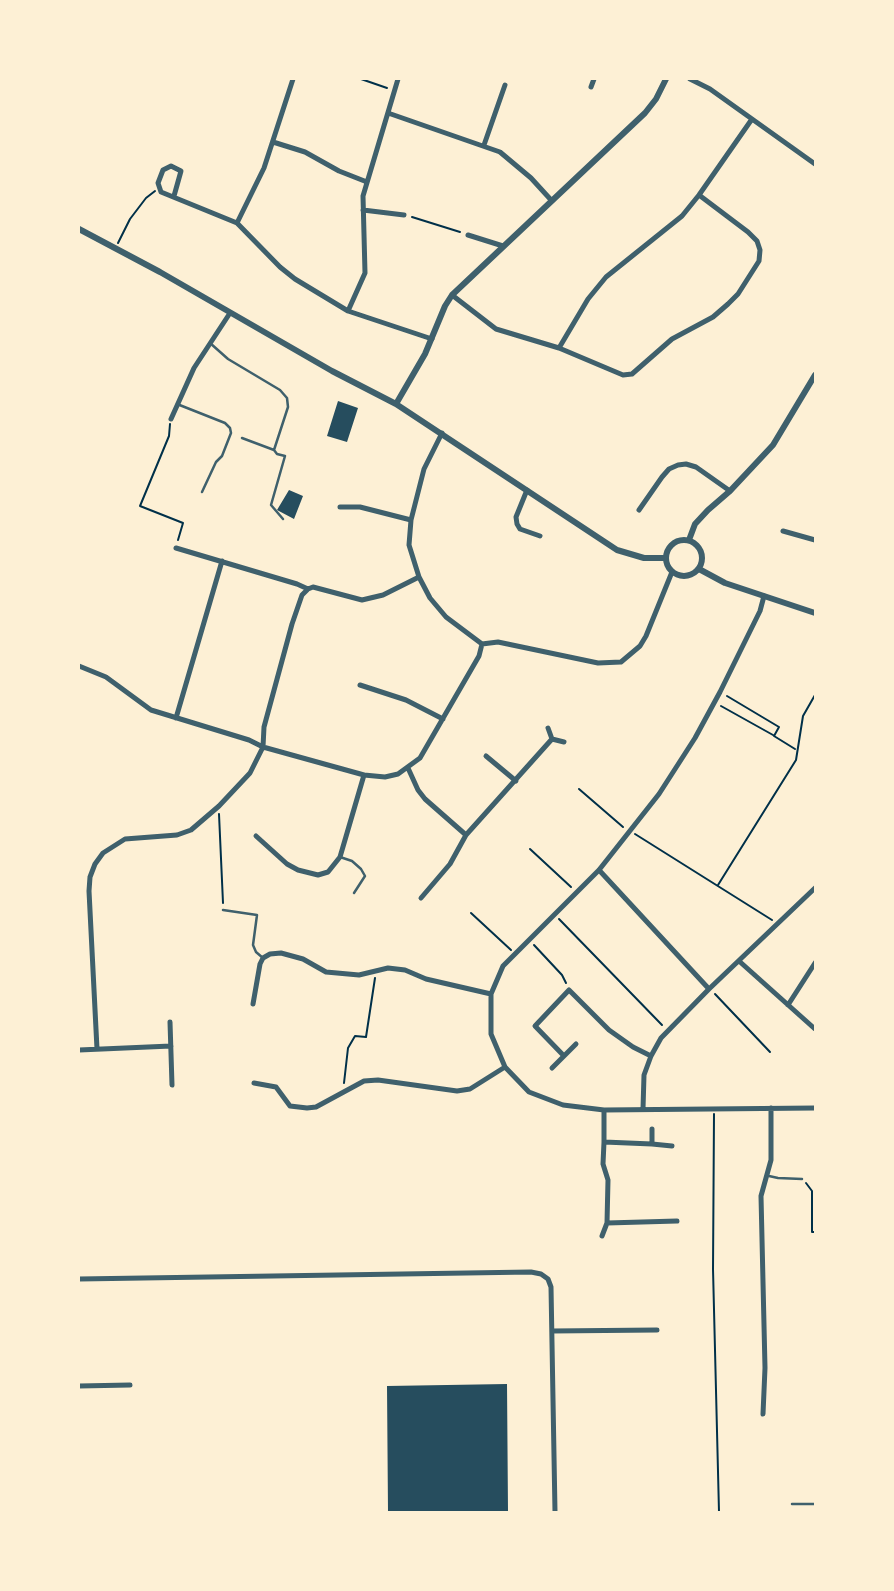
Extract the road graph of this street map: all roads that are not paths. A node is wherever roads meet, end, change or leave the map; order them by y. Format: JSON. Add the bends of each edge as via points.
{"nodes":[{"id":1,"x":293,"y":79,"type":"edge"},
{"id":2,"x":398,"y":79,"type":"edge"},
{"id":3,"x":594,"y":79,"type":"edge"},
{"id":4,"x":666,"y":79,"type":"edge"},
{"id":5,"x":690,"y":79,"type":"edge"},
{"id":6,"x":505,"y":85,"type":"dead end"},
{"id":7,"x":591,"y":87,"type":"dead end"},
{"id":8,"x":388,"y":113,"type":"junction"},
{"id":9,"x":752,"y":119,"type":"junction"},
{"id":10,"x":273,"y":142,"type":"junction"},
{"id":11,"x":484,"y":145,"type":"junction"},
{"id":12,"x":815,"y":164,"type":"edge"},
{"id":13,"x":367,"y":182,"type":"junction"},
{"id":14,"x":699,"y":195,"type":"junction"},
{"id":15,"x":174,"y":196,"type":"junction"},
{"id":16,"x":552,"y":201,"type":"junction"},
{"id":17,"x":363,"y":210,"type":"junction"},
{"id":18,"x":404,"y":215,"type":"road end"},
{"id":19,"x":237,"y":223,"type":"junction"},
{"id":20,"x":79,"y":229,"type":"edge"},
{"id":21,"x":468,"y":234,"type":"road end"},
{"id":22,"x":503,"y":246,"type":"junction"},
{"id":23,"x":452,"y":295,"type":"junction"},
{"id":24,"x":348,"y":311,"type":"junction"},
{"id":25,"x":230,"y":313,"type":"junction"},
{"id":26,"x":432,"y":339,"type":"junction"},
{"id":27,"x":210,"y":343,"type":"junction"},
{"id":28,"x":559,"y":348,"type":"junction"},
{"id":29,"x":815,"y":376,"type":"edge"},
{"id":30,"x":177,"y":404,"type":"junction"},
{"id":31,"x":396,"y":404,"type":"junction"},
{"id":32,"x":171,"y":419,"type":"road end"},
{"id":33,"x":442,"y":433,"type":"junction"},
{"id":34,"x":242,"y":438,"type":"dead end"},
{"id":35,"x":274,"y":450,"type":"junction"},
{"id":36,"x":527,"y":490,"type":"junction"},
{"id":37,"x":730,"y":491,"type":"junction"},
{"id":38,"x":202,"y":492,"type":"dead end"},
{"id":39,"x":340,"y":507,"type":"dead end"},
{"id":40,"x":639,"y":510,"type":"dead end"},
{"id":41,"x":283,"y":519,"type":"dead end"},
{"id":42,"x":411,"y":520,"type":"junction"},
{"id":43,"x":783,"y":531,"type":"dead end"},
{"id":44,"x":540,"y":536,"type":"dead end"},
{"id":45,"x":689,"y":540,"type":"junction"},
{"id":46,"x":815,"y":540,"type":"edge"},
{"id":47,"x":177,"y":548,"type":"road end"},
{"id":48,"x":666,"y":558,"type":"junction"},
{"id":49,"x":222,"y":561,"type":"junction"},
{"id":50,"x":699,"y":569,"type":"junction"},
{"id":51,"x":673,"y":572,"type":"junction"},
{"id":52,"x":419,"y":577,"type":"junction"},
{"id":53,"x":307,"y":589,"type":"junction"},
{"id":54,"x":764,"y":596,"type":"junction"},
{"id":55,"x":815,"y":613,"type":"edge"},
{"id":56,"x":482,"y":644,"type":"junction"},
{"id":57,"x":79,"y":666,"type":"edge"},
{"id":58,"x":360,"y":685,"type":"dead end"},
{"id":59,"x":176,"y":718,"type":"junction"},
{"id":60,"x":443,"y":719,"type":"junction"},
{"id":61,"x":548,"y":728,"type":"dead end"},
{"id":62,"x":552,"y":739,"type":"junction"},
{"id":63,"x":564,"y":742,"type":"dead end"},
{"id":64,"x":263,"y":747,"type":"junction"},
{"id":65,"x":486,"y":756,"type":"dead end"},
{"id":66,"x":408,"y":768,"type":"junction"},
{"id":67,"x":364,"y":775,"type":"junction"},
{"id":68,"x":516,"y":781,"type":"junction"},
{"id":69,"x":466,"y":835,"type":"junction"},
{"id":70,"x":256,"y":836,"type":"dead end"},
{"id":71,"x":341,"y":857,"type":"junction"},
{"id":72,"x":599,"y":870,"type":"junction"},
{"id":73,"x":815,"y":888,"type":"edge"},
{"id":74,"x":354,"y":893,"type":"dead end"},
{"id":75,"x":421,"y":898,"type":"dead end"},
{"id":76,"x":223,"y":910,"type":"road end"},
{"id":77,"x":263,"y":958,"type":"junction"},
{"id":78,"x":739,"y":961,"type":"junction"},
{"id":79,"x":815,"y":963,"type":"edge"},
{"id":80,"x":709,"y":989,"type":"junction"},
{"id":81,"x":491,"y":994,"type":"junction"},
{"id":82,"x":253,"y":1004,"type":"dead end"},
{"id":83,"x":788,"y":1005,"type":"junction"},
{"id":84,"x":170,"y":1022,"type":"dead end"},
{"id":85,"x":813,"y":1026,"type":"edge"},
{"id":86,"x":803,"y":1032,"type":"dead end"},
{"id":87,"x":576,"y":1044,"type":"dead end"},
{"id":88,"x":171,"y":1046,"type":"junction"},
{"id":89,"x":97,"y":1049,"type":"junction"},
{"id":90,"x":79,"y":1050,"type":"edge"},
{"id":91,"x":564,"y":1056,"type":"junction"},
{"id":92,"x":651,"y":1056,"type":"junction"},
{"id":93,"x":505,"y":1068,"type":"junction"},
{"id":94,"x":552,"y":1068,"type":"dead end"},
{"id":95,"x":254,"y":1083,"type":"dead end"},
{"id":96,"x":172,"y":1086,"type":"dead end"},
{"id":97,"x":771,"y":1108,"type":"junction"},
{"id":98,"x":815,"y":1108,"type":"edge"},
{"id":99,"x":643,"y":1109,"type":"junction"},
{"id":100,"x":604,"y":1110,"type":"junction"},
{"id":101,"x":652,"y":1129,"type":"dead end"},
{"id":102,"x":604,"y":1142,"type":"junction"},
{"id":103,"x":652,"y":1144,"type":"junction"},
{"id":104,"x":672,"y":1146,"type":"dead end"},
{"id":105,"x":765,"y":1175,"type":"junction"},
{"id":106,"x":802,"y":1179,"type":"road end"},
{"id":107,"x":677,"y":1221,"type":"dead end"},
{"id":108,"x":607,"y":1223,"type":"junction"},
{"id":109,"x":602,"y":1236,"type":"dead end"},
{"id":110,"x":79,"y":1279,"type":"edge"},
{"id":111,"x":657,"y":1330,"type":"dead end"},
{"id":112,"x":552,"y":1331,"type":"junction"},
{"id":113,"x":79,"y":1385,"type":"edge"},
{"id":114,"x":130,"y":1385,"type":"dead end"},
{"id":115,"x":763,"y":1414,"type":"dead end"},
{"id":116,"x":815,"y":1503,"type":"edge"},
{"id":117,"x":792,"y":1504,"type":"dead end"},
{"id":118,"x":555,"y":1512,"type":"edge"}],
"edges":[{"from":1,"to":10,"type":"street"},
{"from":2,"to":8,"type":"street"},
{"from":3,"to":7,"type":"street"},
{"from":4,"to":16,"type":"street","via":[[645,113]]},
{"from":5,"to":9,"type":"street"},
{"from":6,"to":11,"type":"street"},
{"from":8,"to":11,"type":"street"},
{"from":8,"to":13,"type":"street"},
{"from":9,"to":12,"type":"street"},
{"from":9,"to":14,"type":"street"},
{"from":10,"to":13,"type":"street"},
{"from":10,"to":19,"type":"street"},
{"from":11,"to":16,"type":"street","via":[[514,161]]},
{"from":13,"to":17,"type":"street"},
{"from":14,"to":28,"type":"street","via":[[667,230],[606,277]]},
{"from":14,"to":28,"type":"street","via":[[757,241],[759,261],[738,293],[713,317],[672,339],[632,374],[623,375]]},
{"from":15,"to":15,"type":"street","via":[[181,171],[166,167],[158,188]]},
{"from":15,"to":19,"type":"street"},
{"from":16,"to":22,"type":"street"},
{"from":17,"to":18,"type":"street"},
{"from":17,"to":24,"type":"street","via":[[365,273]]},
{"from":19,"to":24,"type":"street","via":[[280,267]]},
{"from":20,"to":25,"type":"street"},
{"from":21,"to":22,"type":"street"},
{"from":22,"to":23,"type":"street"},
{"from":23,"to":26,"type":"street"},
{"from":23,"to":28,"type":"street","via":[[496,329]]},
{"from":24,"to":26,"type":"street"},
{"from":25,"to":27,"type":"street"},
{"from":25,"to":31,"type":"street"},
{"from":26,"to":31,"type":"street"},
{"from":27,"to":30,"type":"street"},
{"from":27,"to":35,"type":"lane","via":[[287,398]]},
{"from":29,"to":37,"type":"street","via":[[773,446]]},
{"from":30,"to":32,"type":"street"},
{"from":30,"to":38,"type":"lane","via":[[230,428],[222,456]]},
{"from":31,"to":33,"type":"street"},
{"from":33,"to":36,"type":"street"},
{"from":33,"to":42,"type":"street","via":[[424,469]]},
{"from":34,"to":35,"type":"lane"},
{"from":35,"to":41,"type":"lane","via":[[285,456],[271,505]]},
{"from":36,"to":44,"type":"street","via":[[517,524],[520,530]]},
{"from":36,"to":48,"type":"street","via":[[617,550],[644,558]]},
{"from":37,"to":40,"type":"street","via":[[696,467],[678,465],[662,477]]},
{"from":37,"to":45,"type":"street","via":[[695,524]]},
{"from":39,"to":42,"type":"street","via":[[360,507]]},
{"from":42,"to":52,"type":"street","via":[[409,545]]},
{"from":43,"to":46,"type":"street"},
{"from":45,"to":48,"type":"street","via":[[678,540],[668,548]]},
{"from":45,"to":50,"type":"street","via":[[701,551]]},
{"from":47,"to":49,"type":"street"},
{"from":48,"to":51,"type":"street"},
{"from":49,"to":53,"type":"street"},
{"from":49,"to":59,"type":"street"},
{"from":50,"to":51,"type":"street","via":[[693,575]]},
{"from":50,"to":54,"type":"street"},
{"from":51,"to":56,"type":"street","via":[[646,636],[621,662],[598,663],[499,642]]},
{"from":52,"to":53,"type":"street","via":[[362,600]]},
{"from":52,"to":56,"type":"street","via":[[446,617]]},
{"from":53,"to":64,"type":"street","via":[[264,727]]},
{"from":54,"to":55,"type":"street"},
{"from":54,"to":72,"type":"street","via":[[720,692],[677,766]]},
{"from":56,"to":60,"type":"street"},
{"from":57,"to":59,"type":"street","via":[[106,677],[151,710]]},
{"from":58,"to":60,"type":"street","via":[[406,700]]},
{"from":59,"to":64,"type":"street"},
{"from":60,"to":66,"type":"street","via":[[420,758]]},
{"from":61,"to":62,"type":"street"},
{"from":62,"to":63,"type":"street"},
{"from":62,"to":68,"type":"street"},
{"from":64,"to":67,"type":"street"},
{"from":64,"to":89,"type":"street","via":[[250,773],[191,830],[125,839],[95,864],[89,891]]},
{"from":65,"to":68,"type":"street"},
{"from":66,"to":67,"type":"street","via":[[385,777]]},
{"from":66,"to":69,"type":"street","via":[[425,799]]},
{"from":67,"to":71,"type":"street"},
{"from":68,"to":69,"type":"street"},
{"from":69,"to":75,"type":"street","via":[[450,864]]},
{"from":70,"to":71,"type":"street","via":[[287,864],[307,874],[328,872]]},
{"from":71,"to":74,"type":"lane","via":[[365,876]]},
{"from":72,"to":80,"type":"street"},
{"from":72,"to":81,"type":"street","via":[[515,953],[496,978]]},
{"from":73,"to":78,"type":"street"},
{"from":76,"to":77,"type":"lane","via":[[257,915],[253,945]]},
{"from":77,"to":81,"type":"street","via":[[292,955],[343,975],[405,970]]},
{"from":77,"to":82,"type":"street"},
{"from":78,"to":80,"type":"street"},
{"from":78,"to":83,"type":"street"},
{"from":79,"to":83,"type":"street"},
{"from":80,"to":92,"type":"street","via":[[660,1038]]},
{"from":81,"to":93,"type":"street","via":[[491,1034]]},
{"from":83,"to":85,"type":"street"},
{"from":84,"to":88,"type":"street"},
{"from":85,"to":86,"type":"street"},
{"from":87,"to":91,"type":"street"},
{"from":88,"to":89,"type":"street"},
{"from":88,"to":96,"type":"street"},
{"from":89,"to":90,"type":"street"},
{"from":91,"to":92,"type":"street","via":[[535,1026],[569,990],[609,1030]]},
{"from":91,"to":94,"type":"street"},
{"from":92,"to":99,"type":"street","via":[[644,1075]]},
{"from":93,"to":95,"type":"street","via":[[470,1089],[457,1091],[363,1081],[316,1107],[299,1109],[290,1106],[276,1087]]},
{"from":93,"to":100,"type":"street","via":[[529,1092],[542,1098]]},
{"from":97,"to":98,"type":"street"},
{"from":97,"to":99,"type":"street"},
{"from":97,"to":105,"type":"street","via":[[771,1160]]},
{"from":99,"to":100,"type":"street"},
{"from":100,"to":102,"type":"street"},
{"from":101,"to":103,"type":"street"},
{"from":102,"to":103,"type":"street"},
{"from":102,"to":108,"type":"street"},
{"from":103,"to":104,"type":"street"},
{"from":105,"to":106,"type":"lane"},
{"from":105,"to":115,"type":"street","via":[[761,1196]]},
{"from":107,"to":108,"type":"street"},
{"from":108,"to":109,"type":"street"},
{"from":110,"to":112,"type":"street","via":[[531,1272],[548,1279],[551,1287]]},
{"from":111,"to":112,"type":"street"},
{"from":112,"to":118,"type":"street"},
{"from":113,"to":114,"type":"street"},
{"from":116,"to":117,"type":"lane"}]}
